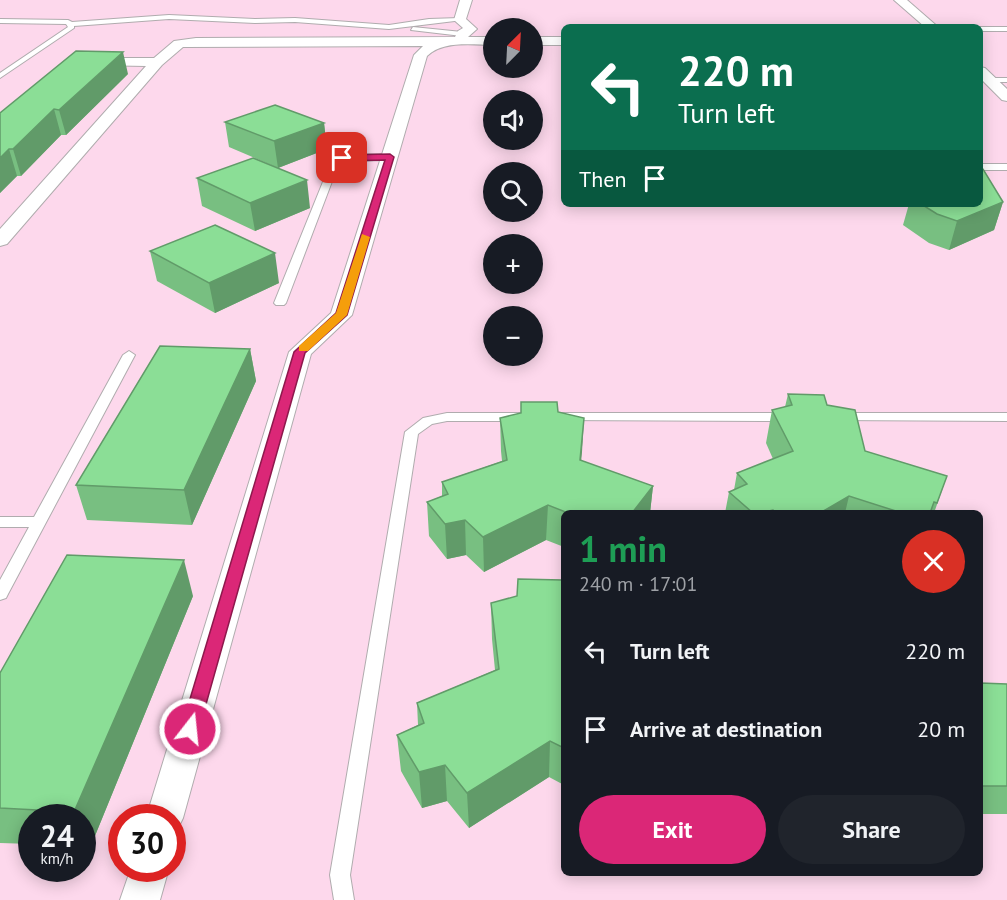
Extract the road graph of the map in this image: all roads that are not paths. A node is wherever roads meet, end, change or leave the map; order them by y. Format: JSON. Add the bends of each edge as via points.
{"nodes":[{"id":1,"x":466,"y":0,"type":"edge"},
{"id":2,"x":900,"y":0,"type":"edge"},
{"id":3,"x":0,"y":21,"type":"edge"},
{"id":4,"x":19,"y":22,"type":"junction"},
{"id":5,"x":72,"y":24,"type":"junction"},
{"id":6,"x":928,"y":24,"type":"edge"},
{"id":7,"x":389,"y":27,"type":"junction"},
{"id":8,"x":983,"y":29,"type":"edge"},
{"id":9,"x":1007,"y":29,"type":"edge"},
{"id":10,"x":461,"y":32,"type":"junction"},
{"id":11,"x":483,"y":38,"type":"edge"},
{"id":12,"x":52,"y":39,"type":"junction"},
{"id":13,"x":543,"y":41,"type":"edge"},
{"id":14,"x":561,"y":41,"type":"edge"},
{"id":15,"x":74,"y":62,"type":"edge"},
{"id":16,"x":158,"y":62,"type":"junction"},
{"id":17,"x":985,"y":75,"type":"edge"},
{"id":18,"x":0,"y":76,"type":"edge"},
{"id":19,"x":1007,"y":80,"type":"edge"},
{"id":20,"x":1007,"y":97,"type":"edge"},
{"id":21,"x":390,"y":157,"type":"junction"},
{"id":22,"x":983,"y":167,"type":"edge"},
{"id":23,"x":1007,"y":167,"type":"edge"},
{"id":24,"x":0,"y":240,"type":"edge"},
{"id":25,"x":280,"y":303,"type":"dead end"},
{"id":26,"x":129,"y":355,"type":"dead end"},
{"id":27,"x":805,"y":417,"type":"edge"},
{"id":28,"x":828,"y":417,"type":"edge"},
{"id":29,"x":1007,"y":417,"type":"edge"},
{"id":30,"x":0,"y":522,"type":"edge"},
{"id":31,"x":39,"y":522,"type":"junction"},
{"id":32,"x":7,"y":569,"type":"edge"},
{"id":33,"x":0,"y":594,"type":"edge"},
{"id":34,"x":168,"y":804,"type":"edge"},
{"id":35,"x":146,"y":882,"type":"edge"},
{"id":36,"x":140,"y":900,"type":"edge"},
{"id":37,"x":344,"y":900,"type":"edge"}],
"edges":[{"from":1,"to":10,"type":"street"},
{"from":2,"to":6,"type":"street"},
{"from":3,"to":4,"type":"lane"},
{"from":4,"to":5,"type":"lane","via":[[52,20]]},
{"from":4,"to":12,"type":"lane","via":[[61,27]]},
{"from":5,"to":7,"type":"lane","via":[[169,17]]},
{"from":5,"to":12,"type":"lane"},
{"from":7,"to":10,"type":"lane"},
{"from":7,"to":10,"type":"lane","via":[[429,21]]},
{"from":8,"to":9,"type":"lane"},
{"from":10,"to":11,"type":"street"},
{"from":10,"to":16,"type":"street","via":[[196,42],[178,44]]},
{"from":10,"to":21,"type":"street","via":[[421,55]]},
{"from":12,"to":18,"type":"lane"},
{"from":13,"to":14,"type":"street"},
{"from":15,"to":16,"type":"street"},
{"from":16,"to":24,"type":"street"},
{"from":17,"to":19,"type":"lane"},
{"from":17,"to":20,"type":"street"},
{"from":21,"to":25,"type":"lane","via":[[342,158],[335,162]]},
{"from":21,"to":34,"type":"street","via":[[341,315],[300,352]]},
{"from":22,"to":23,"type":"lane"},
{"from":26,"to":31,"type":"lane"},
{"from":27,"to":37,"type":"lane","via":[[447,417],[428,421],[412,432],[340,875]]},
{"from":28,"to":29,"type":"lane"},
{"from":30,"to":31,"type":"lane"},
{"from":31,"to":32,"type":"lane"},
{"from":32,"to":33,"type":"lane"},
{"from":35,"to":36,"type":"street"}]}
